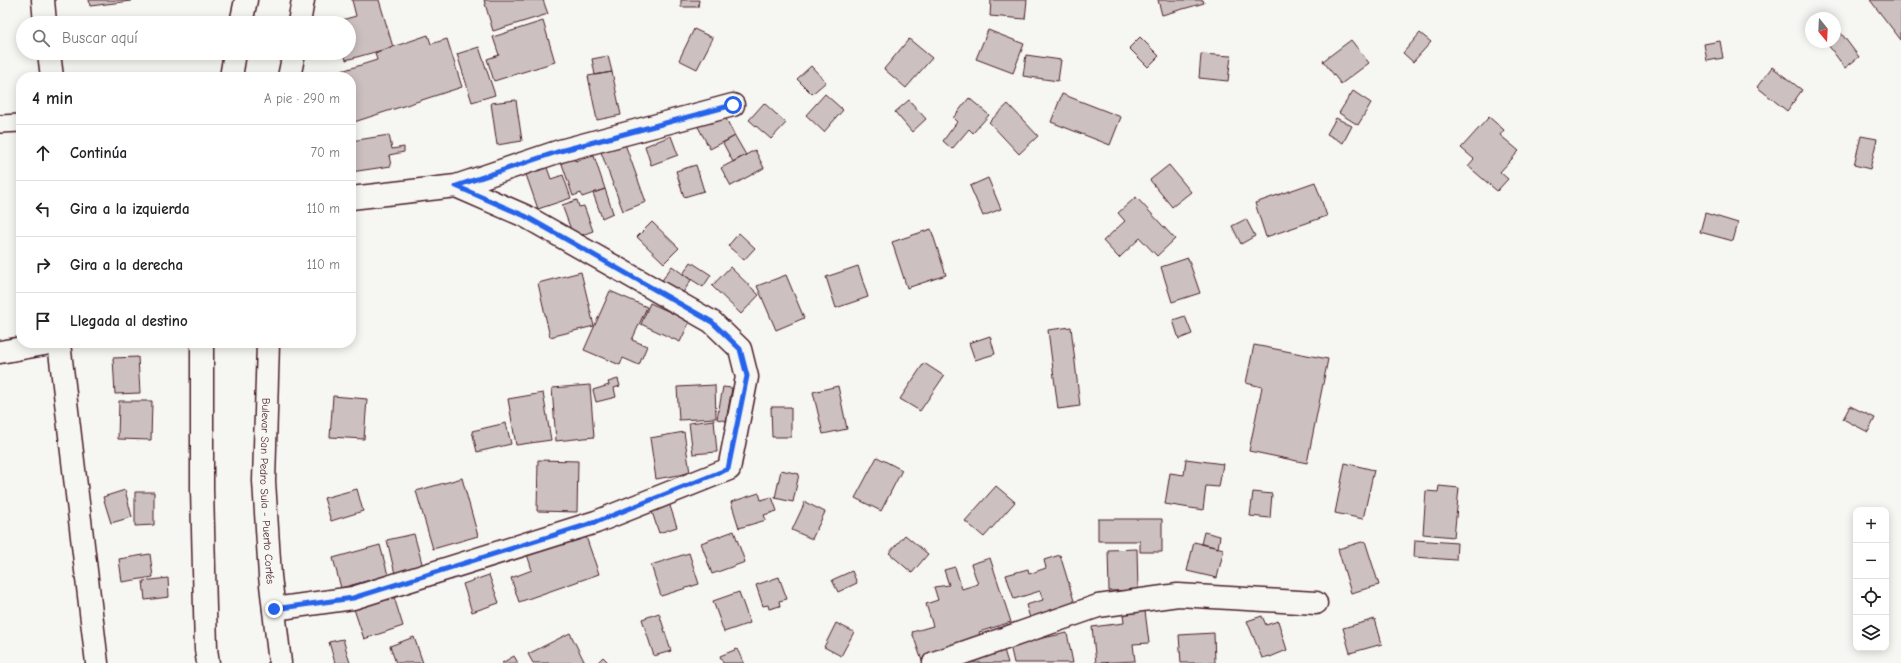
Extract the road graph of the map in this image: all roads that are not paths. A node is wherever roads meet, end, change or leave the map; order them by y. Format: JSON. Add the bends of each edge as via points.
{"nodes":[{"id":1,"x":43,"y":0,"type":"edge"},
{"id":2,"x":246,"y":0,"type":"edge"},
{"id":3,"x":303,"y":0,"type":"edge"},
{"id":4,"x":44,"y":16,"type":"edge"},
{"id":5,"x":243,"y":16,"type":"edge"},
{"id":6,"x":300,"y":16,"type":"edge"},
{"id":7,"x":50,"y":60,"type":"edge"},
{"id":8,"x":234,"y":60,"type":"edge"},
{"id":9,"x":293,"y":60,"type":"edge"},
{"id":10,"x":51,"y":72,"type":"edge"},
{"id":11,"x":232,"y":72,"type":"edge"},
{"id":12,"x":290,"y":72,"type":"edge"},
{"id":13,"x":733,"y":105,"type":"dead end"},
{"id":14,"x":16,"y":122,"type":"edge"},
{"id":15,"x":0,"y":124,"type":"edge"},
{"id":16,"x":456,"y":186,"type":"junction"},
{"id":17,"x":356,"y":197,"type":"edge"},
{"id":18,"x":22,"y":348,"type":"edge"},
{"id":19,"x":60,"y":348,"type":"edge"},
{"id":20,"x":202,"y":348,"type":"edge"},
{"id":21,"x":268,"y":348,"type":"edge"},
{"id":22,"x":0,"y":352,"type":"edge"},
{"id":23,"x":1316,"y":603,"type":"dead end"},
{"id":24,"x":274,"y":609,"type":"junction"},
{"id":25,"x":97,"y":663,"type":"edge"},
{"id":26,"x":208,"y":663,"type":"edge"},
{"id":27,"x":280,"y":663,"type":"edge"},
{"id":28,"x":934,"y":663,"type":"edge"}],
"edges":[{"from":1,"to":4,"type":"main road"},
{"from":2,"to":5,"type":"main road"},
{"from":3,"to":6,"type":"main road"},
{"from":7,"to":10,"type":"main road"},
{"from":8,"to":11,"type":"main road"},
{"from":9,"to":12,"type":"main road"},
{"from":13,"to":16,"type":"main road","via":[[560,151]]},
{"from":14,"to":15,"type":"lane"},
{"from":16,"to":17,"type":"main road"},
{"from":16,"to":24,"type":"main road","via":[[525,216],[712,322],[740,349],[747,376],[728,469],[596,522],[353,598]]},
{"from":18,"to":22,"type":"main road"},
{"from":19,"to":25,"type":"main road"},
{"from":20,"to":26,"type":"main road","via":[[202,489]]},
{"from":21,"to":24,"type":"main road","name":"Bulevar San Pedro Sula - Puerto Cortés","via":[[264,482]]},
{"from":23,"to":28,"type":"main road","via":[[1178,595],[1098,606]]},
{"from":24,"to":27,"type":"main road","name":"Bulevar San Pedro Sula - Puerto Cortés"}]}
